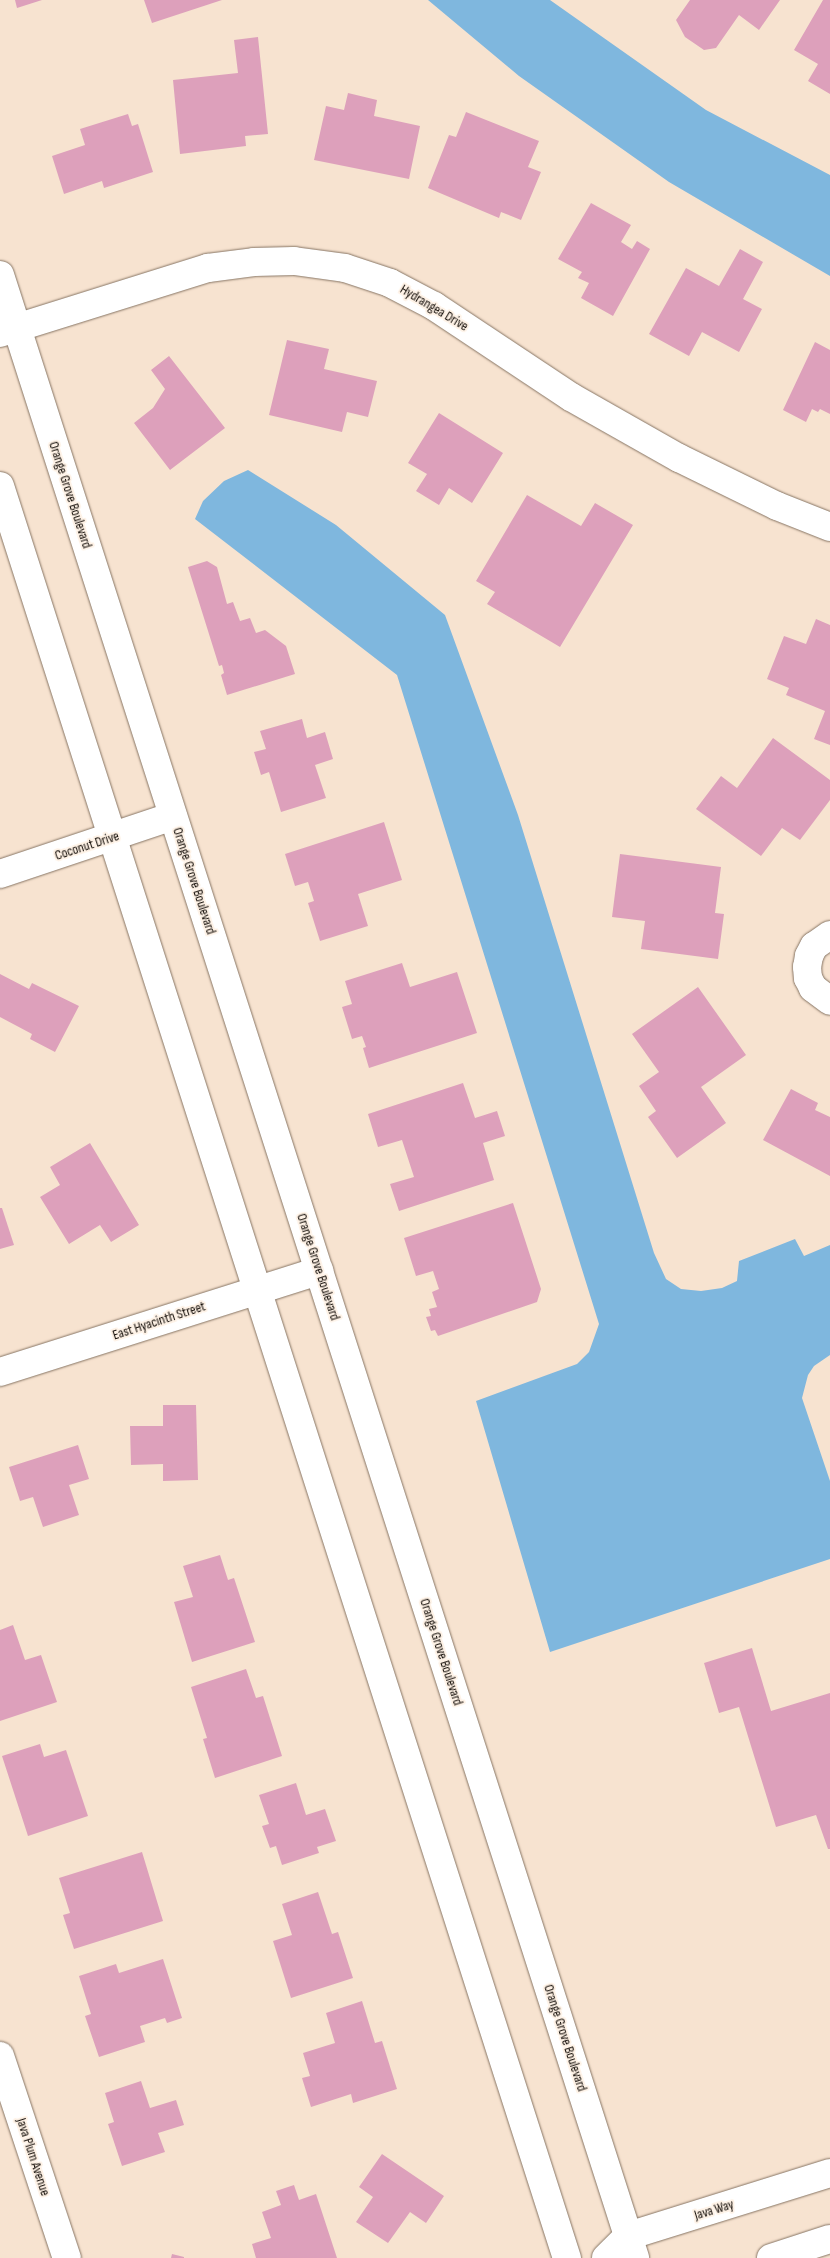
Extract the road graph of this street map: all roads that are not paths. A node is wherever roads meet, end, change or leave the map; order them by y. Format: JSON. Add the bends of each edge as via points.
{"nodes":[{"id":1,"x":0,"y":276,"type":"edge"},
{"id":2,"x":8,"y":330,"type":"edge"},
{"id":3,"x":0,"y":486,"type":"edge"},
{"id":4,"x":830,"y":527,"type":"edge"},
{"id":5,"x":173,"y":816,"type":"junction"},
{"id":6,"x":113,"y":838,"type":"junction"},
{"id":7,"x":0,"y":874,"type":"edge"},
{"id":8,"x":830,"y":935,"type":"edge"},
{"id":9,"x":830,"y":1000,"type":"edge"},
{"id":10,"x":319,"y":1271,"type":"junction"},
{"id":11,"x":258,"y":1289,"type":"junction"},
{"id":12,"x":0,"y":1372,"type":"edge"},
{"id":13,"x":0,"y":2056,"type":"edge"},
{"id":14,"x":830,"y":2173,"type":"edge"},
{"id":15,"x":830,"y":2239,"type":"edge"},
{"id":16,"x":632,"y":2247,"type":"edge"},
{"id":17,"x":66,"y":2258,"type":"edge"},
{"id":18,"x":567,"y":2258,"type":"edge"},
{"id":19,"x":606,"y":2258,"type":"edge"},
{"id":20,"x":771,"y":2258,"type":"edge"}],
"edges":[{"from":1,"to":2,"type":"street","name":"Orange Grove Boulevard"},
{"from":2,"to":4,"type":"street","name":"Hydrangea Drive","via":[[208,268],[294,261],[345,268],[390,283],[434,306],[571,397],[679,458],[778,506]]},
{"from":2,"to":5,"type":"street","name":"Orange Grove Boulevard"},
{"from":3,"to":6,"type":"street"},
{"from":5,"to":6,"type":"street","name":"Coconut Drive"},
{"from":5,"to":10,"type":"street","name":"Orange Grove Boulevard"},
{"from":6,"to":7,"type":"street","name":"Coconut Drive"},
{"from":6,"to":11,"type":"street"},
{"from":8,"to":9,"type":"street","via":[[814,946],[807,967],[813,988]]},
{"from":10,"to":11,"type":"street","name":"East Hyacinth Street"},
{"from":10,"to":16,"type":"street","name":"Orange Grove Boulevard"},
{"from":11,"to":12,"type":"street","name":"East Hyacinth Street"},
{"from":11,"to":18,"type":"street"},
{"from":13,"to":17,"type":"street","name":"Java Plum Avenue"},
{"from":14,"to":16,"type":"street","name":"Java Way"},
{"from":15,"to":20,"type":"street"},
{"from":16,"to":19,"type":"street","name":"Java Way"}]}
